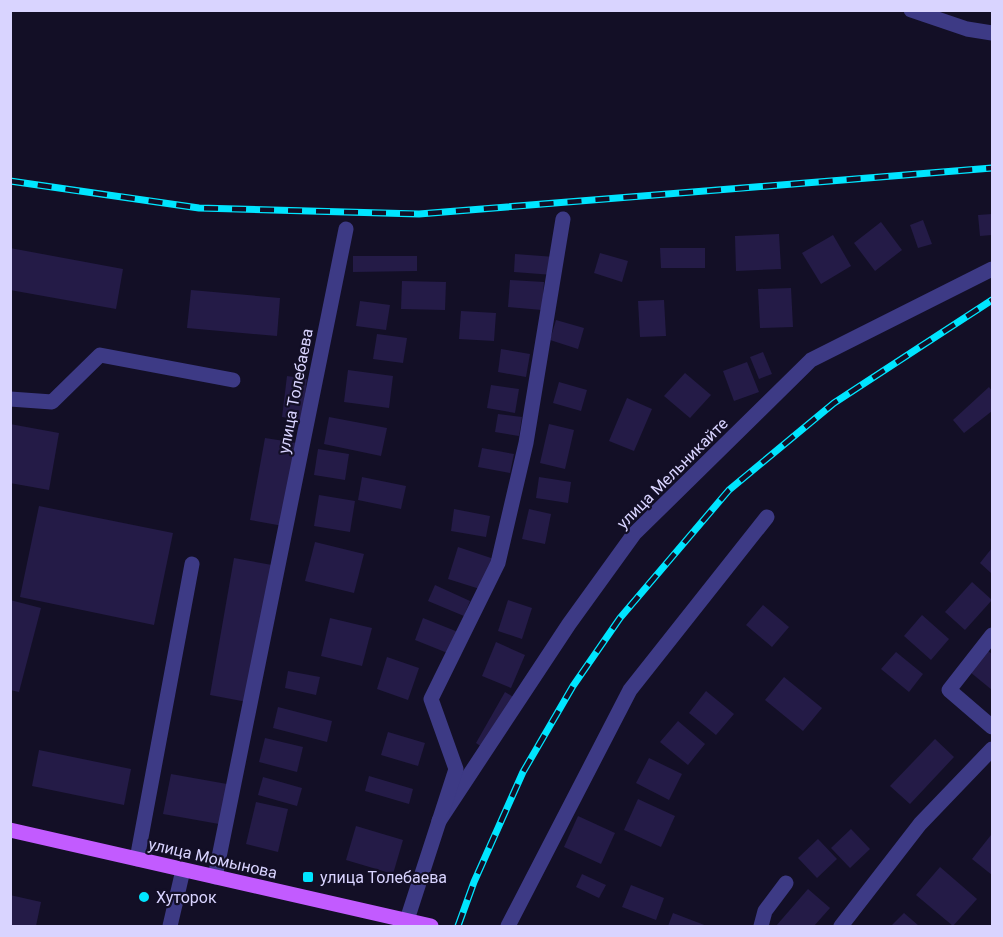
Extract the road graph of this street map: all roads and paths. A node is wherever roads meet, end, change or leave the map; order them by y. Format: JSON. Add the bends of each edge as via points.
{"nodes":[{"id":1,"x":911,"y":10,"type":"edge"},
{"id":2,"x":993,"y":33,"type":"edge"},
{"id":3,"x":563,"y":219,"type":"dead end"},
{"id":4,"x":346,"y":229,"type":"dead end"},
{"id":5,"x":993,"y":269,"type":"edge"},
{"id":6,"x":233,"y":380,"type":"dead end"},
{"id":7,"x":10,"y":399,"type":"edge"},
{"id":8,"x":767,"y":517,"type":"dead end"},
{"id":9,"x":192,"y":564,"type":"dead end"},
{"id":10,"x":993,"y":634,"type":"edge"},
{"id":11,"x":993,"y":727,"type":"edge"},
{"id":12,"x":993,"y":749,"type":"edge"},
{"id":13,"x":439,"y":821,"type":"junction"},
{"id":14,"x":10,"y":830,"type":"edge"},
{"id":15,"x":137,"y":859,"type":"junction"},
{"id":16,"x":183,"y":870,"type":"junction"},
{"id":17,"x":215,"y":877,"type":"junction"},
{"id":18,"x":786,"y":883,"type":"dead end"},
{"id":19,"x":406,"y":924,"type":"edge"},
{"id":20,"x":170,"y":927,"type":"edge"},
{"id":21,"x":431,"y":927,"type":"edge"},
{"id":22,"x":508,"y":927,"type":"edge"},
{"id":23,"x":761,"y":927,"type":"edge"},
{"id":24,"x":841,"y":927,"type":"edge"}],
"edges":[{"from":1,"to":2,"type":"street","via":[[967,29]]},
{"from":3,"to":13,"type":"street","name":"улица Мельникайте","via":[[526,443],[498,563],[431,699],[456,769]]},
{"from":4,"to":17,"type":"street","name":"улица Толебаева"},
{"from":5,"to":13,"type":"street","name":"улица Мельникайте","via":[[811,360],[634,534],[569,624]]},
{"from":6,"to":7,"type":"street","via":[[100,355],[52,402]]},
{"from":8,"to":22,"type":"street","via":[[630,690]]},
{"from":9,"to":15,"type":"street"},
{"from":10,"to":11,"type":"street","via":[[949,690]]},
{"from":12,"to":24,"type":"street","via":[[920,824]]},
{"from":13,"to":19,"type":"street","name":"улица Мельникайте"},
{"from":14,"to":15,"type":"main road","name":"улица Момынова"},
{"from":15,"to":16,"type":"main road","name":"улица Момынова"},
{"from":16,"to":17,"type":"main road","name":"улица Момынова"},
{"from":16,"to":20,"type":"street"},
{"from":17,"to":19,"type":"main road","name":"улица Момынова"},
{"from":18,"to":23,"type":"street","via":[[765,911]]},
{"from":19,"to":21,"type":"main road","name":"улица Момынова"}]}
